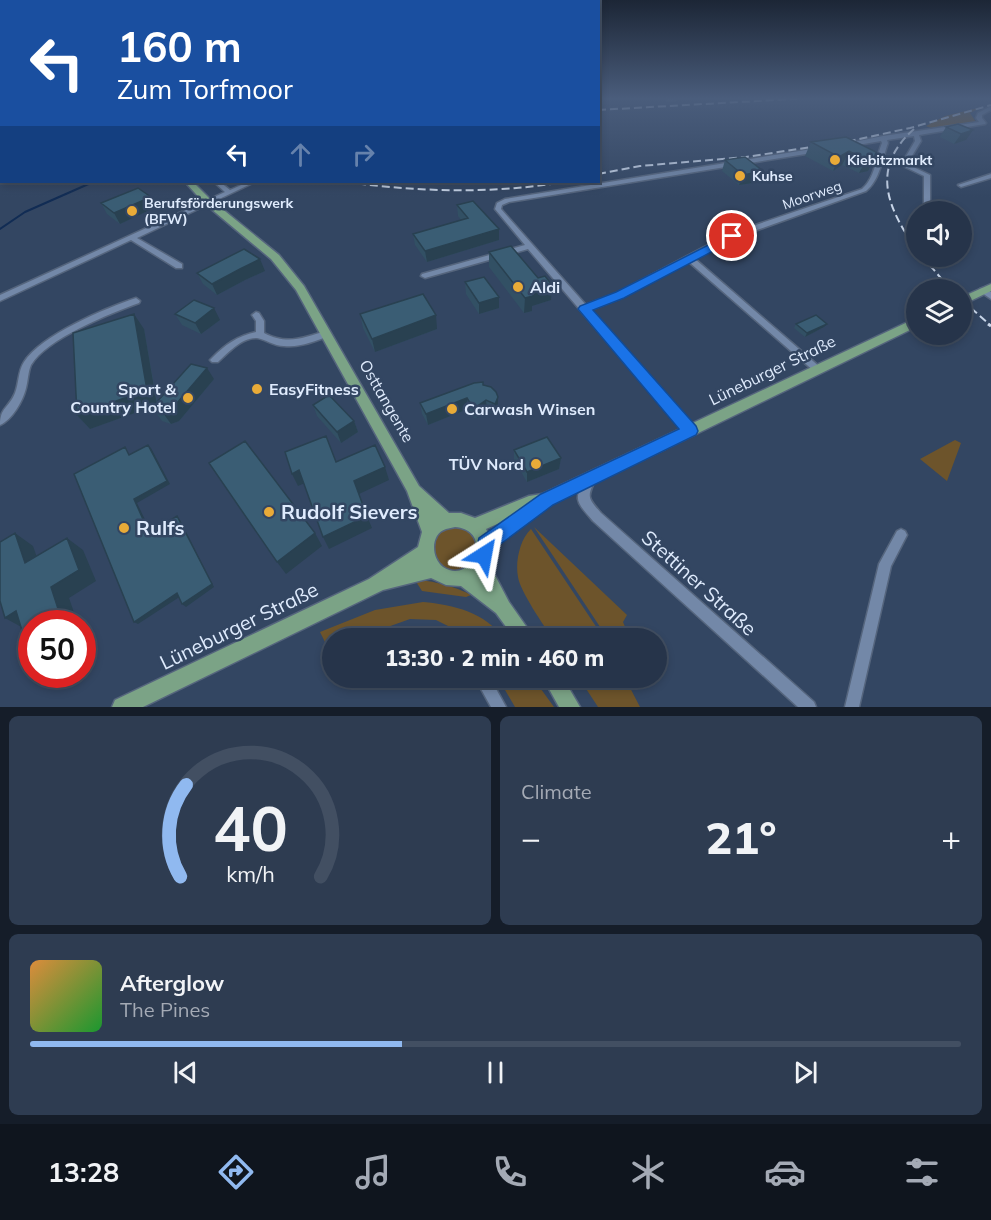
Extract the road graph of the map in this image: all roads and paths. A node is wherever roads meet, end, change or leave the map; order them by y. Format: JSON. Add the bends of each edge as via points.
{"nodes":[{"id":1,"x":934,"y":131,"type":"edge"},
{"id":2,"x":916,"y":133,"type":"junction"},
{"id":3,"x":883,"y":138,"type":"junction"},
{"id":4,"x":840,"y":146,"type":"edge"},
{"id":5,"x":829,"y":148,"type":"edge"},
{"id":6,"x":991,"y":176,"type":"edge"},
{"id":7,"x":190,"y":183,"type":"edge"},
{"id":8,"x":218,"y":183,"type":"edge"},
{"id":9,"x":250,"y":183,"type":"edge"},
{"id":10,"x":961,"y":185,"type":"dead end"},
{"id":11,"x":229,"y":192,"type":"junction"},
{"id":12,"x":207,"y":201,"type":"junction"},
{"id":13,"x":927,"y":201,"type":"edge"},
{"id":14,"x":131,"y":237,"type":"junction"},
{"id":15,"x":530,"y":246,"type":"junction"},
{"id":16,"x":689,"y":258,"type":"junction"},
{"id":17,"x":179,"y":266,"type":"dead end"},
{"id":18,"x":425,"y":276,"type":"dead end"},
{"id":19,"x":988,"y":291,"type":"edge"},
{"id":20,"x":972,"y":297,"type":"edge"},
{"id":21,"x":0,"y":298,"type":"edge"},
{"id":22,"x":136,"y":301,"type":"dead end"},
{"id":23,"x":585,"y":309,"type":"junction"},
{"id":24,"x":256,"y":315,"type":"dead end"},
{"id":25,"x":906,"y":328,"type":"edge"},
{"id":26,"x":326,"y":333,"type":"junction"},
{"id":27,"x":260,"y":335,"type":"junction"},
{"id":28,"x":215,"y":360,"type":"dead end"},
{"id":29,"x":818,"y":370,"type":"junction"},
{"id":30,"x":0,"y":421,"type":"edge"},
{"id":31,"x":690,"y":431,"type":"junction"},
{"id":32,"x":591,"y":478,"type":"junction"},
{"id":33,"x":413,"y":488,"type":"junction"},
{"id":34,"x":547,"y":499,"type":"junction"},
{"id":35,"x":448,"y":522,"type":"junction"},
{"id":36,"x":475,"y":526,"type":"junction"},
{"id":37,"x":431,"y":534,"type":"junction"},
{"id":38,"x":901,"y":536,"type":"dead end"},
{"id":39,"x":485,"y":544,"type":"junction"},
{"id":40,"x":426,"y":550,"type":"junction"},
{"id":41,"x":480,"y":565,"type":"junction"},
{"id":42,"x":432,"y":569,"type":"junction"},
{"id":43,"x":463,"y":577,"type":"junction"},
{"id":44,"x":375,"y":585,"type":"junction"},
{"id":45,"x":503,"y":608,"type":"junction"},
{"id":46,"x":518,"y":628,"type":"edge"},
{"id":47,"x":488,"y":688,"type":"edge"},
{"id":48,"x":558,"y":688,"type":"edge"},
{"id":49,"x":122,"y":707,"type":"edge"},
{"id":50,"x":499,"y":707,"type":"edge"},
{"id":51,"x":570,"y":707,"type":"edge"},
{"id":52,"x":809,"y":707,"type":"edge"},
{"id":53,"x":852,"y":707,"type":"edge"}],
"edges":[{"from":1,"to":2,"type":"street"},
{"from":2,"to":3,"type":"street"},
{"from":2,"to":13,"type":"street","via":[[918,141],[904,165],[927,176]]},
{"from":3,"to":4,"type":"street"},
{"from":3,"to":16,"type":"street","name":"Moorweg","via":[[885,143],[871,186],[732,236]]},
{"from":5,"to":15,"type":"street","via":[[499,204],[498,209]]},
{"from":6,"to":10,"type":"street"},
{"from":7,"to":12,"type":"main road","name":"Osttangente"},
{"from":8,"to":11,"type":"street"},
{"from":9,"to":11,"type":"street"},
{"from":11,"to":12,"type":"street"},
{"from":12,"to":14,"type":"street"},
{"from":12,"to":26,"type":"main road","name":"Osttangente","via":[[283,266]]},
{"from":14,"to":17,"type":"street"},
{"from":14,"to":21,"type":"street"},
{"from":15,"to":18,"type":"street"},
{"from":15,"to":23,"type":"street"},
{"from":16,"to":23,"type":"street","name":"Moorweg"},
{"from":16,"to":29,"type":"street"},
{"from":19,"to":20,"type":"main road"},
{"from":22,"to":30,"type":"street","via":[[109,311],[36,354],[24,373],[20,393]]},
{"from":23,"to":31,"type":"street"},
{"from":24,"to":27,"type":"street"},
{"from":25,"to":29,"type":"main road","name":"Lüneburger Straße"},
{"from":26,"to":27,"type":"street","via":[[282,345]]},
{"from":26,"to":33,"type":"main road","name":"Osttangente"},
{"from":27,"to":28,"type":"street","via":[[239,340]]},
{"from":29,"to":31,"type":"main road","name":"Lüneburger Straße"},
{"from":31,"to":32,"type":"main road","name":"Lüneburger Straße"},
{"from":32,"to":34,"type":"main road","name":"Lüneburger Straße"},
{"from":32,"to":52,"type":"street","name":"Stettiner Straße","via":[[583,494],[584,502],[597,518]]},
{"from":33,"to":35,"type":"main road","name":"Osttangente"},
{"from":33,"to":37,"type":"main road","name":"Osttangente"},
{"from":34,"to":36,"type":"main road","name":"Lüneburger Straße"},
{"from":34,"to":39,"type":"main road","name":"Lüneburger Straße"},
{"from":35,"to":36,"type":"main road","via":[[459,520]]},
{"from":35,"to":37,"type":"main road"},
{"from":36,"to":39,"type":"main road"},
{"from":37,"to":40,"type":"main road"},
{"from":38,"to":53,"type":"street","via":[[885,564]]},
{"from":39,"to":41,"type":"main road"},
{"from":40,"to":42,"type":"main road"},
{"from":40,"to":44,"type":"main road","name":"Lüneburger Straße"},
{"from":41,"to":43,"type":"main road"},
{"from":41,"to":45,"type":"main road"},
{"from":42,"to":43,"type":"main road","via":[[446,578]]},
{"from":42,"to":44,"type":"main road","name":"Lüneburger Straße"},
{"from":43,"to":45,"type":"main road"},
{"from":44,"to":49,"type":"main road","name":"Lüneburger Straße"},
{"from":45,"to":46,"type":"main road"},
{"from":47,"to":50,"type":"street"},
{"from":48,"to":51,"type":"main road"}]}
